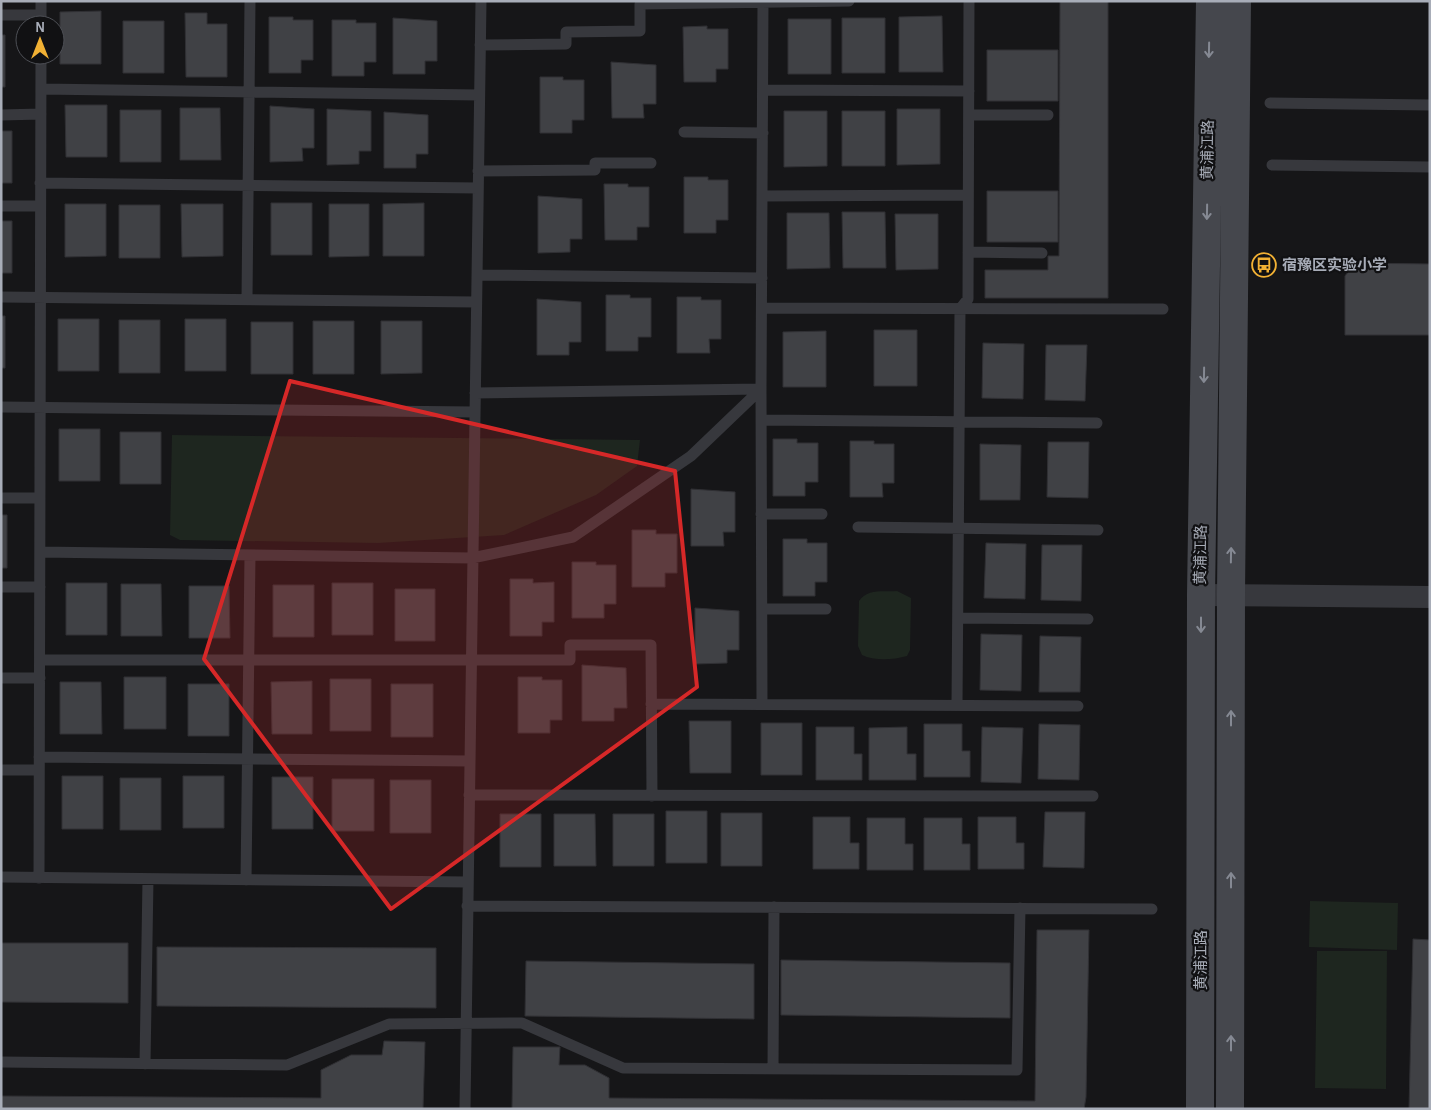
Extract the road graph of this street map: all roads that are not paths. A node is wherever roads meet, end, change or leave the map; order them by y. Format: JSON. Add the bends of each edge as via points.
{"nodes":[{"id":1,"x":41,"y":1,"type":"edge"},
{"id":2,"x":250,"y":1,"type":"edge"},
{"id":3,"x":481,"y":1,"type":"edge"},
{"id":4,"x":849,"y":1,"type":"edge"},
{"id":5,"x":969,"y":1,"type":"edge"},
{"id":6,"x":1210,"y":1,"type":"edge"},
{"id":7,"x":1237,"y":1,"type":"edge"},
{"id":8,"x":763,"y":2,"type":"edge"},
{"id":9,"x":1,"y":15,"type":"edge"},
{"id":10,"x":41,"y":15,"type":"edge"},
{"id":11,"x":15,"y":17,"type":"edge"},
{"id":12,"x":480,"y":45,"type":"junction"},
{"id":13,"x":41,"y":65,"type":"edge"},
{"id":14,"x":41,"y":89,"type":"junction"},
{"id":15,"x":763,"y":90,"type":"junction"},
{"id":16,"x":969,"y":91,"type":"junction"},
{"id":17,"x":249,"y":92,"type":"junction"},
{"id":18,"x":479,"y":94,"type":"junction"},
{"id":19,"x":1270,"y":102,"type":"dead end"},
{"id":20,"x":1430,"y":105,"type":"edge"},
{"id":21,"x":41,"y":114,"type":"junction"},
{"id":22,"x":1,"y":115,"type":"edge"},
{"id":23,"x":969,"y":115,"type":"junction"},
{"id":24,"x":1048,"y":115,"type":"dead end"},
{"id":25,"x":684,"y":132,"type":"dead end"},
{"id":26,"x":763,"y":133,"type":"junction"},
{"id":27,"x":651,"y":163,"type":"dead end"},
{"id":28,"x":1272,"y":165,"type":"dead end"},
{"id":29,"x":1430,"y":168,"type":"edge"},
{"id":30,"x":478,"y":171,"type":"junction"},
{"id":31,"x":40,"y":183,"type":"junction"},
{"id":32,"x":248,"y":186,"type":"junction"},
{"id":33,"x":478,"y":188,"type":"junction"},
{"id":34,"x":968,"y":195,"type":"junction"},
{"id":35,"x":762,"y":196,"type":"junction"},
{"id":36,"x":1,"y":206,"type":"edge"},
{"id":37,"x":40,"y":206,"type":"junction"},
{"id":38,"x":968,"y":252,"type":"junction"},
{"id":39,"x":1042,"y":253,"type":"dead end"},
{"id":40,"x":477,"y":275,"type":"junction"},
{"id":41,"x":762,"y":278,"type":"junction"},
{"id":42,"x":1,"y":297,"type":"edge"},
{"id":43,"x":40,"y":297,"type":"junction"},
{"id":44,"x":247,"y":299,"type":"junction"},
{"id":45,"x":476,"y":302,"type":"junction"},
{"id":46,"x":762,"y":308,"type":"junction"},
{"id":47,"x":960,"y":309,"type":"junction"},
{"id":48,"x":1163,"y":309,"type":"dead end"},
{"id":49,"x":761,"y":389,"type":"junction"},
{"id":50,"x":475,"y":393,"type":"junction"},
{"id":51,"x":1,"y":407,"type":"edge"},
{"id":52,"x":40,"y":408,"type":"junction"},
{"id":53,"x":474,"y":412,"type":"junction"},
{"id":54,"x":761,"y":420,"type":"junction"},
{"id":55,"x":959,"y":422,"type":"junction"},
{"id":56,"x":1097,"y":423,"type":"dead end"},
{"id":57,"x":1,"y":498,"type":"edge"},
{"id":58,"x":40,"y":498,"type":"junction"},
{"id":59,"x":761,"y":514,"type":"junction"},
{"id":60,"x":822,"y":514,"type":"dead end"},
{"id":61,"x":858,"y":527,"type":"dead end"},
{"id":62,"x":958,"y":528,"type":"junction"},
{"id":63,"x":1098,"y":530,"type":"dead end"},
{"id":64,"x":40,"y":552,"type":"junction"},
{"id":65,"x":250,"y":555,"type":"junction"},
{"id":66,"x":472,"y":558,"type":"junction"},
{"id":67,"x":40,"y":586,"type":"junction"},
{"id":68,"x":1,"y":587,"type":"edge"},
{"id":69,"x":1231,"y":594,"type":"junction"},
{"id":70,"x":1201,"y":595,"type":"junction"},
{"id":71,"x":1430,"y":597,"type":"edge"},
{"id":72,"x":762,"y":609,"type":"junction"},
{"id":73,"x":826,"y":609,"type":"dead end"},
{"id":74,"x":958,"y":618,"type":"junction"},
{"id":75,"x":1088,"y":619,"type":"dead end"},
{"id":76,"x":40,"y":660,"type":"junction"},
{"id":77,"x":248,"y":660,"type":"junction"},
{"id":78,"x":470,"y":661,"type":"junction"},
{"id":79,"x":1,"y":678,"type":"edge"},
{"id":80,"x":40,"y":678,"type":"junction"},
{"id":81,"x":651,"y":704,"type":"junction"},
{"id":82,"x":762,"y":704,"type":"junction"},
{"id":83,"x":957,"y":705,"type":"junction"},
{"id":84,"x":1078,"y":706,"type":"dead end"},
{"id":85,"x":39,"y":757,"type":"junction"},
{"id":86,"x":247,"y":759,"type":"junction"},
{"id":87,"x":469,"y":761,"type":"junction"},
{"id":88,"x":1,"y":770,"type":"edge"},
{"id":89,"x":39,"y":770,"type":"junction"},
{"id":90,"x":468,"y":795,"type":"junction"},
{"id":91,"x":652,"y":796,"type":"junction"},
{"id":92,"x":1093,"y":796,"type":"dead end"},
{"id":93,"x":1,"y":877,"type":"edge"},
{"id":94,"x":39,"y":878,"type":"junction"},
{"id":95,"x":148,"y":879,"type":"junction"},
{"id":96,"x":246,"y":880,"type":"junction"},
{"id":97,"x":467,"y":882,"type":"junction"},
{"id":98,"x":467,"y":906,"type":"junction"},
{"id":99,"x":774,"y":907,"type":"junction"},
{"id":100,"x":1020,"y":908,"type":"junction"},
{"id":101,"x":1152,"y":909,"type":"dead end"},
{"id":102,"x":466,"y":1023,"type":"junction"},
{"id":103,"x":1,"y":1062,"type":"edge"},
{"id":104,"x":145,"y":1064,"type":"junction"},
{"id":105,"x":773,"y":1069,"type":"junction"},
{"id":106,"x":1199,"y":1100,"type":"edge"},
{"id":107,"x":1233,"y":1100,"type":"edge"},
{"id":108,"x":465,"y":1109,"type":"edge"}],
"edges":[{"from":1,"to":10,"type":"lane"},
{"from":2,"to":17,"type":"lane"},
{"from":3,"to":12,"type":"lane"},
{"from":4,"to":8,"type":"lane"},
{"from":5,"to":16,"type":"lane"},
{"from":6,"to":70,"type":"street","name":"黄浦江路","one_way":true},
{"from":69,"to":7,"type":"street","name":"黄浦江路","one_way":true},
{"from":8,"to":12,"type":"lane","via":[[640,4],[640,31],[566,32],[566,44]]},
{"from":8,"to":15,"type":"lane"},
{"from":9,"to":11,"type":"lane"},
{"from":12,"to":18,"type":"lane"},
{"from":13,"to":14,"type":"lane"},
{"from":14,"to":17,"type":"lane"},
{"from":14,"to":21,"type":"lane"},
{"from":15,"to":16,"type":"lane"},
{"from":15,"to":26,"type":"lane"},
{"from":16,"to":23,"type":"lane"},
{"from":17,"to":18,"type":"lane"},
{"from":17,"to":32,"type":"lane"},
{"from":18,"to":30,"type":"lane"},
{"from":19,"to":20,"type":"lane"},
{"from":21,"to":22,"type":"lane"},
{"from":21,"to":31,"type":"lane"},
{"from":23,"to":24,"type":"lane"},
{"from":23,"to":34,"type":"lane"},
{"from":25,"to":26,"type":"lane"},
{"from":26,"to":35,"type":"lane"},
{"from":27,"to":30,"type":"lane","via":[[595,163],[595,170]]},
{"from":28,"to":29,"type":"lane"},
{"from":30,"to":33,"type":"lane"},
{"from":31,"to":32,"type":"lane"},
{"from":31,"to":37,"type":"lane"},
{"from":32,"to":33,"type":"lane"},
{"from":32,"to":44,"type":"lane"},
{"from":33,"to":40,"type":"lane"},
{"from":34,"to":35,"type":"lane"},
{"from":34,"to":38,"type":"lane"},
{"from":35,"to":41,"type":"lane"},
{"from":36,"to":37,"type":"lane"},
{"from":37,"to":43,"type":"lane"},
{"from":38,"to":39,"type":"lane"},
{"from":38,"to":47,"type":"lane","via":[[968,299]]},
{"from":40,"to":41,"type":"lane"},
{"from":40,"to":45,"type":"lane"},
{"from":41,"to":46,"type":"lane"},
{"from":42,"to":43,"type":"lane"},
{"from":43,"to":44,"type":"lane"},
{"from":43,"to":52,"type":"lane"},
{"from":44,"to":45,"type":"lane"},
{"from":45,"to":50,"type":"lane"},
{"from":46,"to":47,"type":"lane"},
{"from":46,"to":49,"type":"lane"},
{"from":47,"to":48,"type":"lane"},
{"from":47,"to":55,"type":"lane"},
{"from":49,"to":50,"type":"lane"},
{"from":49,"to":54,"type":"lane"},
{"from":49,"to":66,"type":"lane","via":[[691,456],[574,538]]},
{"from":50,"to":53,"type":"lane"},
{"from":51,"to":52,"type":"lane"},
{"from":52,"to":53,"type":"lane"},
{"from":52,"to":58,"type":"lane"},
{"from":53,"to":66,"type":"lane"},
{"from":54,"to":55,"type":"lane"},
{"from":54,"to":59,"type":"lane"},
{"from":55,"to":56,"type":"lane"},
{"from":55,"to":62,"type":"lane"},
{"from":57,"to":58,"type":"lane"},
{"from":58,"to":64,"type":"lane"},
{"from":59,"to":60,"type":"lane"},
{"from":59,"to":72,"type":"lane"},
{"from":61,"to":62,"type":"lane"},
{"from":62,"to":63,"type":"lane"},
{"from":62,"to":74,"type":"lane"},
{"from":64,"to":65,"type":"lane"},
{"from":64,"to":67,"type":"lane"},
{"from":65,"to":66,"type":"lane"},
{"from":65,"to":77,"type":"lane"},
{"from":66,"to":78,"type":"lane"},
{"from":67,"to":68,"type":"lane"},
{"from":67,"to":76,"type":"lane"},
{"from":69,"to":70,"type":"street"},
{"from":69,"to":71,"type":"street"},
{"from":107,"to":69,"type":"street","name":"黄浦江路","one_way":true},
{"from":70,"to":106,"type":"street","name":"黄浦江路","one_way":true},
{"from":72,"to":73,"type":"lane"},
{"from":72,"to":82,"type":"lane"},
{"from":74,"to":75,"type":"lane"},
{"from":74,"to":83,"type":"lane"},
{"from":76,"to":77,"type":"lane"},
{"from":76,"to":80,"type":"lane"},
{"from":77,"to":78,"type":"lane"},
{"from":77,"to":86,"type":"lane"},
{"from":78,"to":81,"type":"lane","via":[[570,660],[570,645],[651,645]]},
{"from":78,"to":87,"type":"lane"},
{"from":79,"to":80,"type":"lane"},
{"from":80,"to":85,"type":"lane"},
{"from":81,"to":82,"type":"lane"},
{"from":81,"to":91,"type":"lane"},
{"from":82,"to":83,"type":"lane"},
{"from":83,"to":84,"type":"lane"},
{"from":85,"to":86,"type":"lane"},
{"from":85,"to":89,"type":"lane"},
{"from":86,"to":87,"type":"lane"},
{"from":86,"to":96,"type":"lane"},
{"from":87,"to":90,"type":"lane"},
{"from":88,"to":89,"type":"lane"},
{"from":89,"to":94,"type":"lane"},
{"from":90,"to":91,"type":"lane"},
{"from":90,"to":97,"type":"lane"},
{"from":91,"to":92,"type":"lane"},
{"from":93,"to":94,"type":"lane"},
{"from":94,"to":95,"type":"lane"},
{"from":95,"to":96,"type":"lane"},
{"from":95,"to":104,"type":"lane"},
{"from":96,"to":97,"type":"lane"},
{"from":97,"to":98,"type":"lane"},
{"from":98,"to":99,"type":"lane"},
{"from":98,"to":102,"type":"lane"},
{"from":99,"to":100,"type":"lane"},
{"from":99,"to":105,"type":"lane"},
{"from":100,"to":101,"type":"lane"},
{"from":100,"to":105,"type":"lane","via":[[1017,1070]]},
{"from":102,"to":104,"type":"lane","via":[[389,1024],[287,1065]]},
{"from":102,"to":105,"type":"lane","via":[[522,1023],[623,1068]]},
{"from":102,"to":108,"type":"lane"},
{"from":103,"to":104,"type":"lane"}]}
